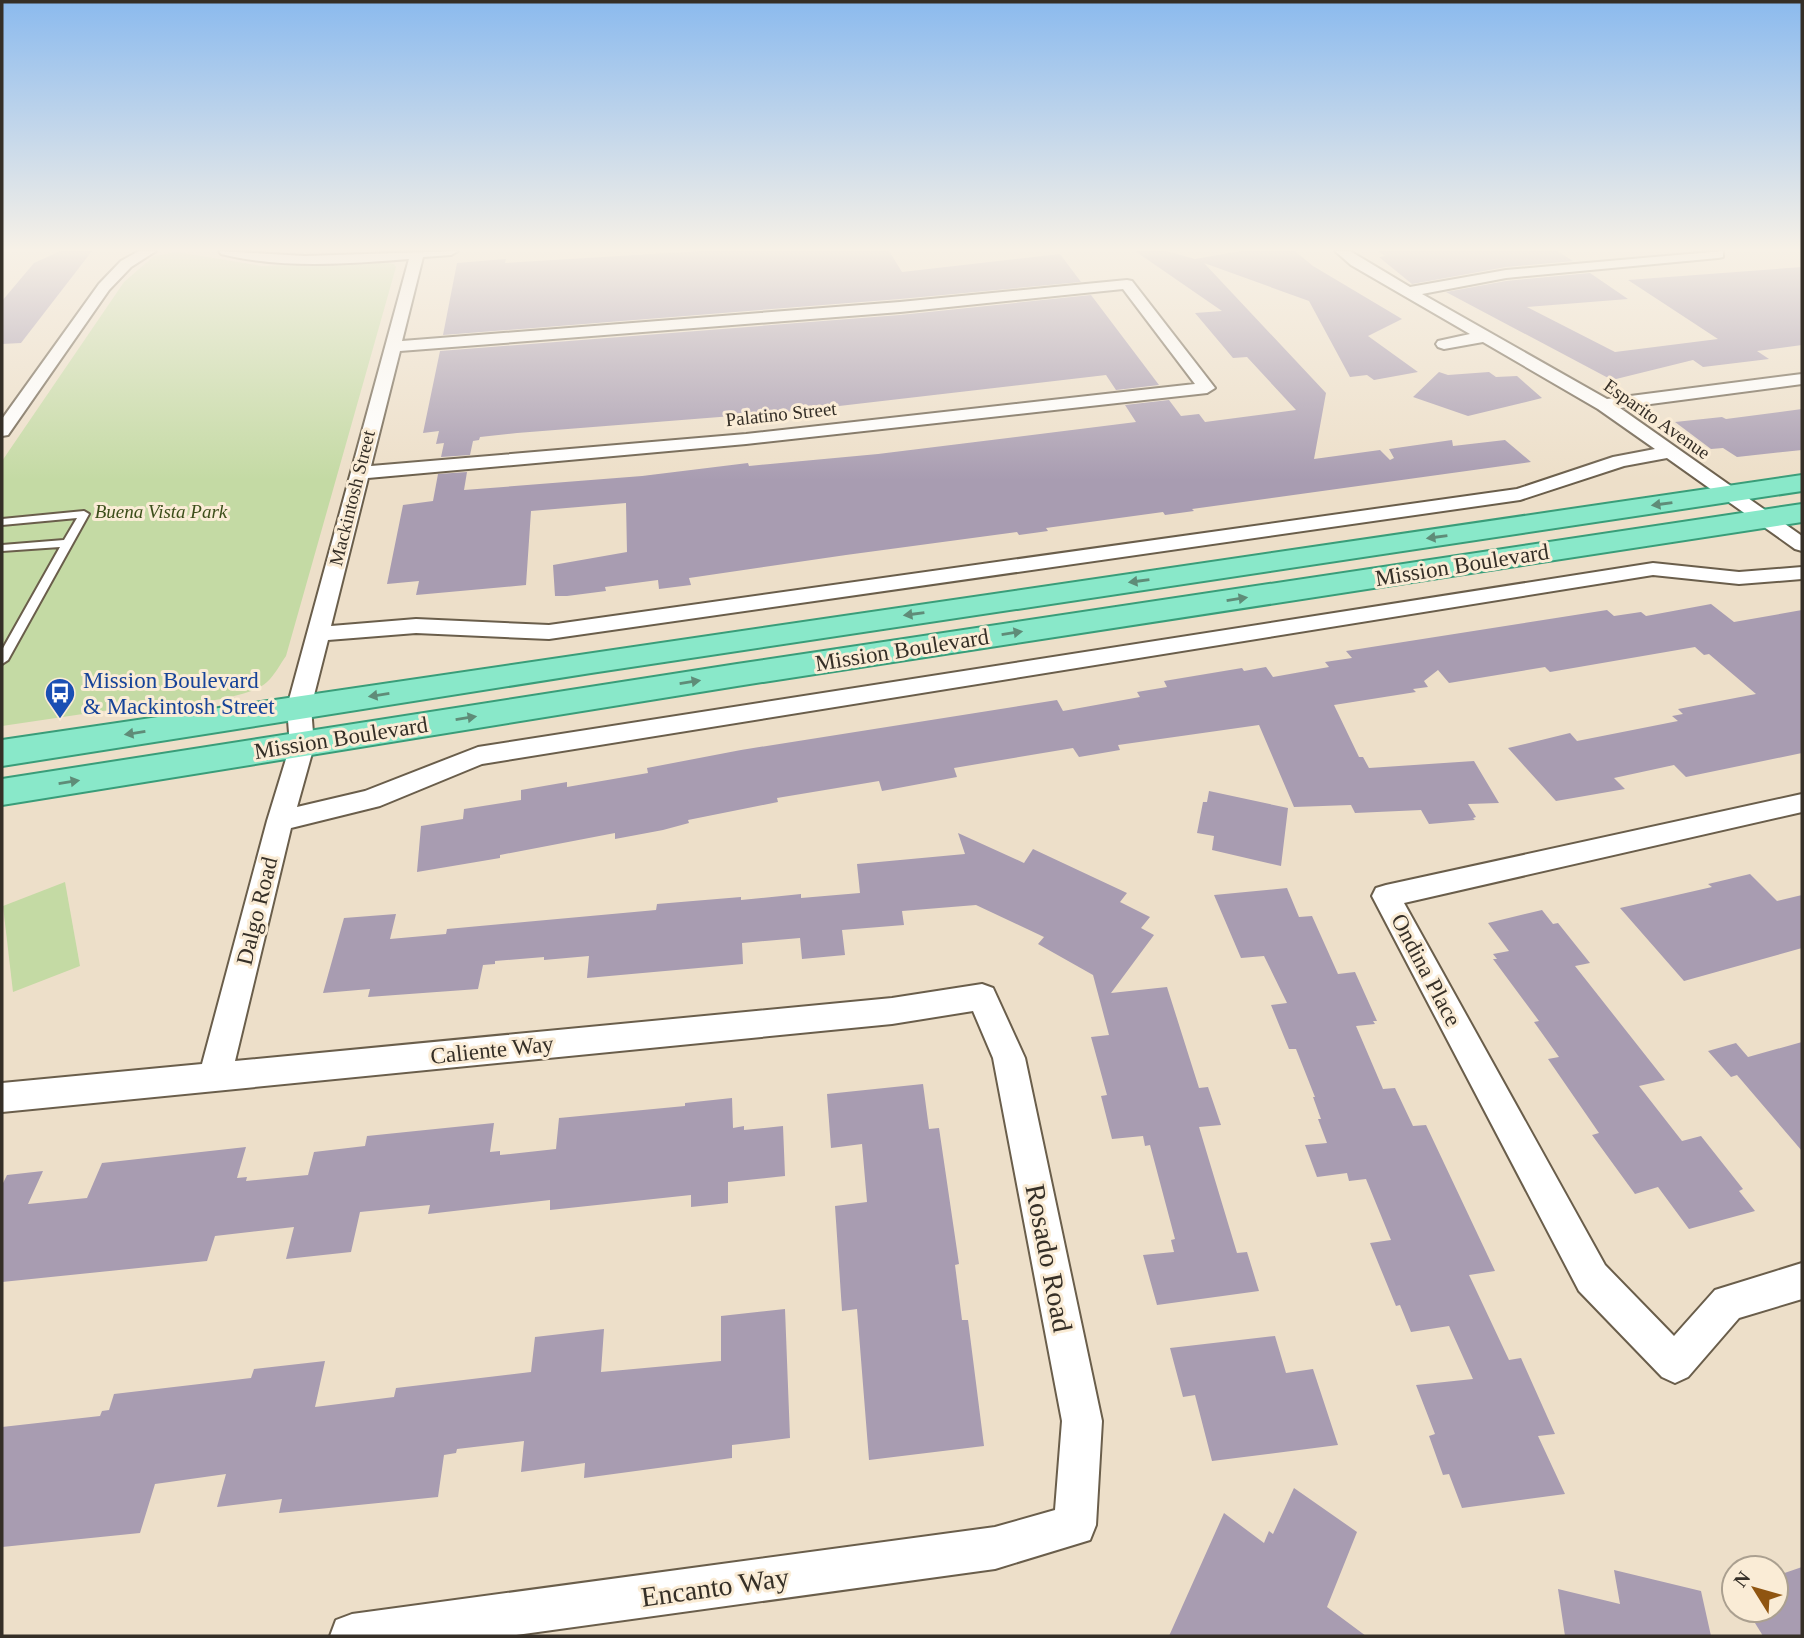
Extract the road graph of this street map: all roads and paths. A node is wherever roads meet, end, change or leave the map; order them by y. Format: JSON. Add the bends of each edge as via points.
{"nodes":[{"id":1,"x":75,"y":327,"type":"edge"},
{"id":2,"x":397,"y":327,"type":"edge"},
{"id":3,"x":640,"y":327,"type":"edge"},
{"id":4,"x":1160,"y":327,"type":"edge"},
{"id":5,"x":1472,"y":327,"type":"edge"},
{"id":6,"x":1487,"y":336,"type":"junction"},
{"id":7,"x":1444,"y":345,"type":"dead end"},
{"id":8,"x":391,"y":347,"type":"junction"},
{"id":9,"x":1802,"y":379,"type":"edge"},
{"id":10,"x":1604,"y":405,"type":"junction"},
{"id":11,"x":2,"y":431,"type":"edge"},
{"id":12,"x":1668,"y":452,"type":"junction"},
{"id":13,"x":359,"y":473,"type":"junction"},
{"id":14,"x":1802,"y":483,"type":"edge"},
{"id":15,"x":1729,"y":494,"type":"junction"},
{"id":16,"x":1802,"y":513,"type":"edge"},
{"id":17,"x":1765,"y":519,"type":"junction"},
{"id":18,"x":2,"y":522,"type":"edge"},
{"id":19,"x":68,"y":543,"type":"junction"},
{"id":20,"x":1802,"y":545,"type":"edge"},
{"id":21,"x":2,"y":548,"type":"edge"},
{"id":22,"x":1802,"y":573,"type":"edge"},
{"id":23,"x":318,"y":634,"type":"junction"},
{"id":24,"x":2,"y":660,"type":"edge"},
{"id":25,"x":299,"y":707,"type":"junction"},
{"id":26,"x":302,"y":746,"type":"junction"},
{"id":27,"x":2,"y":753,"type":"edge"},
{"id":28,"x":2,"y":792,"type":"edge"},
{"id":29,"x":1802,"y":803,"type":"edge"},
{"id":30,"x":280,"y":821,"type":"junction"},
{"id":31,"x":982,"y":997,"type":"joint"},
{"id":32,"x":215,"y":1077,"type":"junction"},
{"id":33,"x":2,"y":1098,"type":"edge"},
{"id":34,"x":1802,"y":1281,"type":"edge"},
{"id":35,"x":1075,"y":1525,"type":"joint"},
{"id":36,"x":352,"y":1636,"type":"edge"}],
"edges":[{"from":1,"to":11,"type":"street"},
{"from":2,"to":8,"type":"street","name":"Mackintosh Street"},
{"from":3,"to":8,"type":"street"},
{"from":4,"to":13,"type":"street","name":"Palatino Street","via":[[1207,388],[746,439]]},
{"from":5,"to":6,"type":"street","name":"Esparito Avenue"},
{"from":6,"to":7,"type":"street"},
{"from":6,"to":10,"type":"street","name":"Esparito Avenue"},
{"from":8,"to":13,"type":"street","name":"Mackintosh Street"},
{"from":9,"to":10,"type":"street"},
{"from":10,"to":12,"type":"street","name":"Esparito Avenue"},
{"from":12,"to":15,"type":"street","name":"Esparito Avenue"},
{"from":12,"to":23,"type":"street","via":[[1620,461],[1520,494],[549,632],[416,626]]},
{"from":13,"to":23,"type":"street","name":"Mackintosh Street"},
{"from":14,"to":15,"type":"main road","name":"Mission Boulevard"},
{"from":15,"to":17,"type":"street","name":"Esparito Avenue"},
{"from":15,"to":25,"type":"main road","name":"Mission Boulevard","one_way":true},
{"from":16,"to":17,"type":"main road","name":"Mission Boulevard"},
{"from":17,"to":20,"type":"street"},
{"from":26,"to":17,"type":"main road","name":"Mission Boulevard","one_way":true},
{"from":18,"to":19,"type":"lane","via":[[84,514]]},
{"from":19,"to":21,"type":"lane"},
{"from":19,"to":24,"type":"lane"},
{"from":22,"to":30,"type":"street","name":"Mission Boulevard","via":[[1739,578],[1653,569],[478,756],[371,799]]},
{"from":23,"to":25,"type":"street","name":"Mackintosh Street"},
{"from":25,"to":26,"type":"street","name":"Mackintosh Street"},
{"from":25,"to":27,"type":"main road","name":"Mission Boulevard","one_way":true},
{"from":28,"to":26,"type":"main road","name":"Mission Boulevard","one_way":true},
{"from":26,"to":30,"type":"street","name":"Dalgo Road"},
{"from":29,"to":34,"type":"street","name":"Ondina Place","via":[[1386,896],[1592,1278],[1675,1364],[1728,1303]]},
{"from":30,"to":32,"type":"street","name":"Dalgo Road"},
{"from":31,"to":32,"type":"street","name":"Caliente Way","via":[[892,1011]]},
{"from":31,"to":35,"type":"street","name":"Rosado Road","via":[[1009,1058],[1082,1421]]},
{"from":32,"to":33,"type":"street","name":"Caliente Way"},
{"from":35,"to":36,"type":"street","name":"Encanto Way","via":[[995,1548]]}]}
